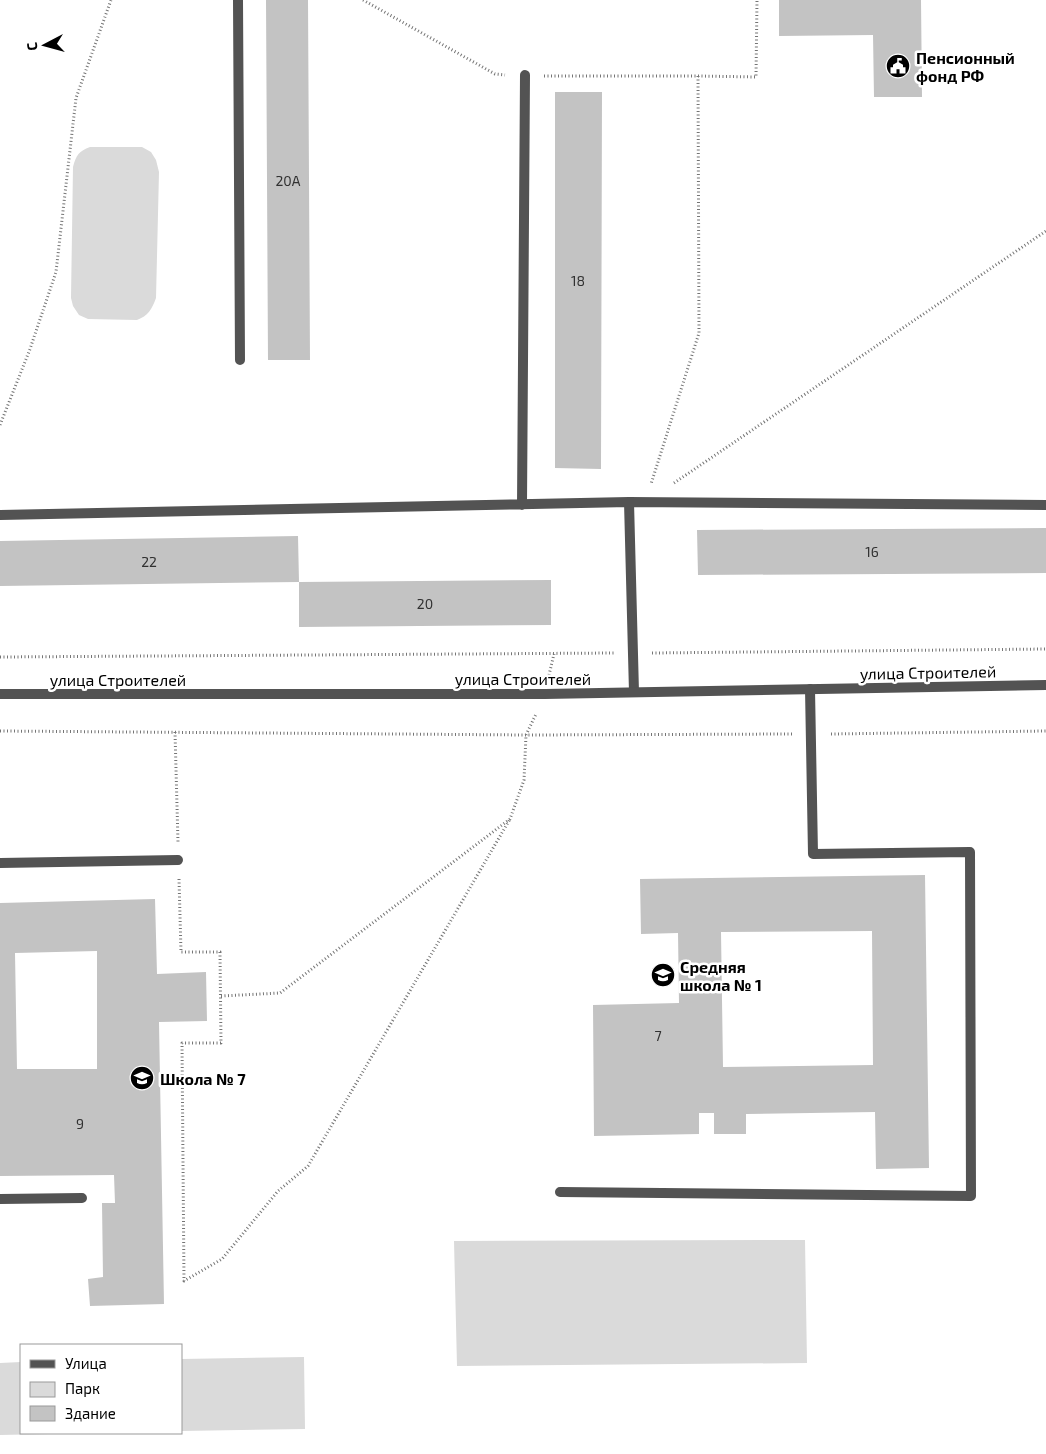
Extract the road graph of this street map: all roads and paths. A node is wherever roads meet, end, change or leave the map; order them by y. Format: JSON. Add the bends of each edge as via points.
{"nodes":[{"id":1,"x":111,"y":0,"type":"edge"},
{"id":2,"x":238,"y":0,"type":"edge"},
{"id":3,"x":363,"y":0,"type":"edge"},
{"id":4,"x":757,"y":0,"type":"edge"},
{"id":5,"x":525,"y":76,"type":"junction"},
{"id":6,"x":698,"y":76,"type":"junction"},
{"id":7,"x":1046,"y":231,"type":"edge"},
{"id":8,"x":240,"y":360,"type":"dead end"},
{"id":9,"x":0,"y":425,"type":"edge"},
{"id":10,"x":629,"y":502,"type":"junction"},
{"id":11,"x":644,"y":503,"type":"junction"},
{"id":12,"x":522,"y":505,"type":"junction"},
{"id":13,"x":1046,"y":505,"type":"edge"},
{"id":14,"x":0,"y":515,"type":"edge"},
{"id":15,"x":1046,"y":649,"type":"edge"},
{"id":16,"x":632,"y":653,"type":"junction"},
{"id":17,"x":0,"y":657,"type":"edge"},
{"id":18,"x":1046,"y":685,"type":"edge"},
{"id":19,"x":810,"y":689,"type":"junction"},
{"id":20,"x":634,"y":692,"type":"junction"},
{"id":21,"x":0,"y":694,"type":"edge"},
{"id":22,"x":0,"y":731,"type":"edge"},
{"id":23,"x":1046,"y":731,"type":"edge"},
{"id":24,"x":811,"y":734,"type":"junction"},
{"id":25,"x":526,"y":735,"type":"junction"},
{"id":26,"x":510,"y":820,"type":"junction"},
{"id":27,"x":178,"y":860,"type":"dead end"},
{"id":28,"x":0,"y":863,"type":"edge"},
{"id":29,"x":560,"y":1192,"type":"dead end"},
{"id":30,"x":0,"y":1198,"type":"edge"},
{"id":31,"x":82,"y":1198,"type":"dead end"}],
"edges":[{"from":1,"to":9,"type":"path","via":[[76,98],[56,272]]},
{"from":2,"to":8,"type":"street"},
{"from":3,"to":5,"type":"path","via":[[496,74]]},
{"from":4,"to":6,"type":"path","via":[[756,77]]},
{"from":5,"to":6,"type":"path"},
{"from":5,"to":12,"type":"street"},
{"from":6,"to":11,"type":"path","via":[[699,333]]},
{"from":7,"to":11,"type":"path"},
{"from":10,"to":11,"type":"street"},
{"from":10,"to":12,"type":"street"},
{"from":10,"to":16,"type":"street"},
{"from":11,"to":13,"type":"street"},
{"from":12,"to":14,"type":"street"},
{"from":15,"to":16,"type":"path"},
{"from":16,"to":17,"type":"path"},
{"from":16,"to":20,"type":"street"},
{"from":18,"to":19,"type":"street","name":"улица Строителей"},
{"from":19,"to":20,"type":"street","name":"улица Строителей"},
{"from":19,"to":24,"type":"street"},
{"from":20,"to":21,"type":"street","name":"улица Строителей"},
{"from":22,"to":25,"type":"path"},
{"from":23,"to":24,"type":"path"},
{"from":24,"to":25,"type":"path"},
{"from":24,"to":29,"type":"street","via":[[812,854],[970,852],[971,1196]]},
{"from":25,"to":26,"type":"path","via":[[524,780]]},
{"from":26,"to":26,"type":"path","via":[[308,1166],[278,1191],[222,1259],[184,1281],[182,1043],[221,1042],[221,996],[280,993]]},
{"from":27,"to":28,"type":"street"},
{"from":30,"to":31,"type":"street"}]}
